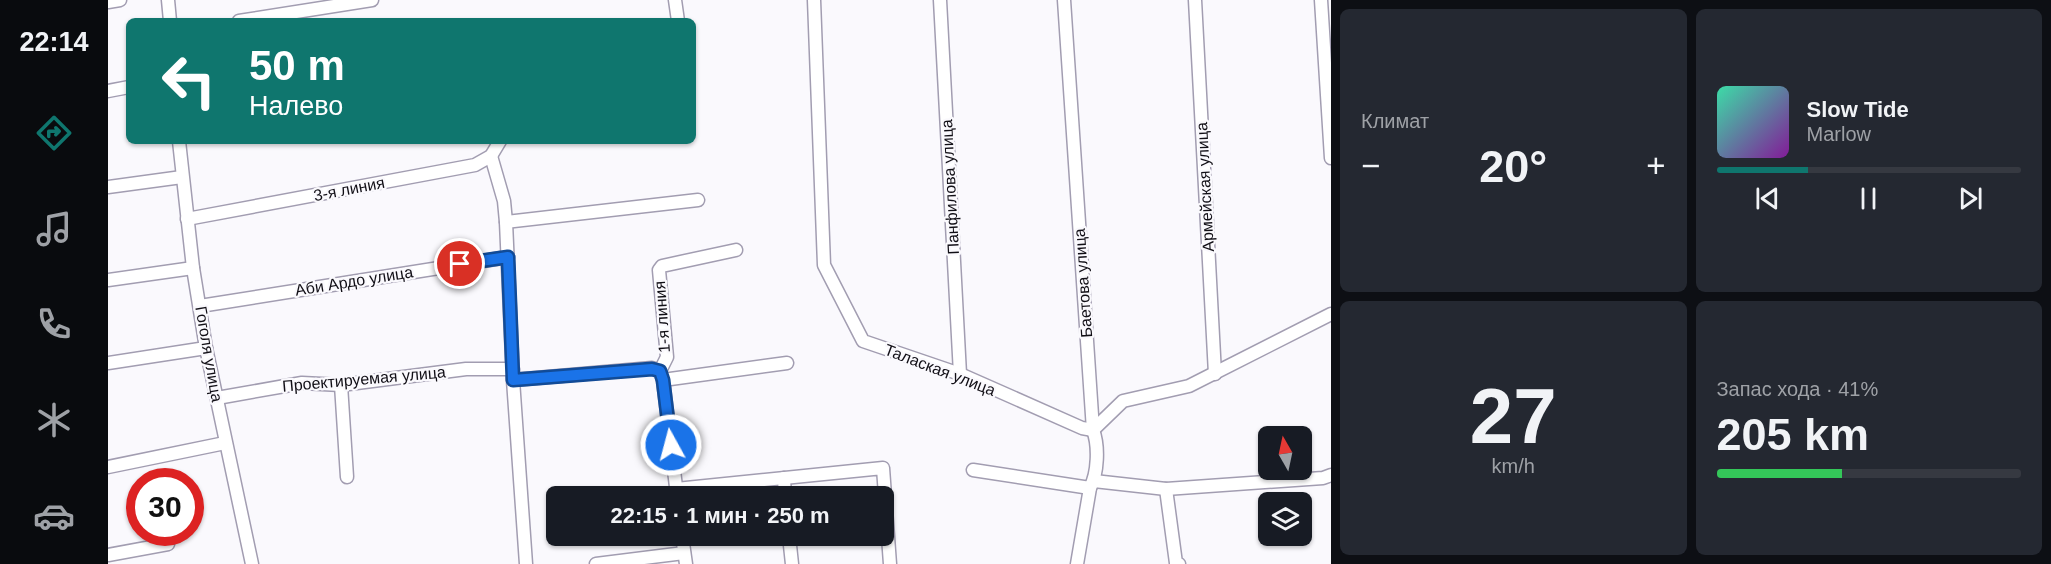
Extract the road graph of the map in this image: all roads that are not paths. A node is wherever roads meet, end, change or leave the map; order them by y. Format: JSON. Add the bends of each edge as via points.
{"nodes":[{"id":1,"x":120,"y":0,"type":"edge"},
{"id":2,"x":168,"y":0,"type":"edge"},
{"id":3,"x":372,"y":0,"type":"edge"},
{"id":4,"x":675,"y":0,"type":"edge"},
{"id":5,"x":814,"y":0,"type":"edge"},
{"id":6,"x":940,"y":0,"type":"edge"},
{"id":7,"x":1064,"y":0,"type":"edge"},
{"id":8,"x":1195,"y":0,"type":"edge"},
{"id":9,"x":1321,"y":0,"type":"edge"},
{"id":10,"x":108,"y":2,"type":"edge"},
{"id":11,"x":170,"y":18,"type":"edge"},
{"id":12,"x":258,"y":18,"type":"edge"},
{"id":13,"x":678,"y":18,"type":"edge"},
{"id":14,"x":126,"y":88,"type":"edge"},
{"id":15,"x":108,"y":91,"type":"edge"},
{"id":16,"x":179,"y":144,"type":"edge"},
{"id":17,"x":498,"y":144,"type":"edge"},
{"id":18,"x":491,"y":156,"type":"junction"},
{"id":19,"x":1331,"y":158,"type":"edge"},
{"id":20,"x":182,"y":177,"type":"junction"},
{"id":21,"x":108,"y":186,"type":"edge"},
{"id":22,"x":698,"y":201,"type":"dead end"},
{"id":23,"x":187,"y":219,"type":"junction"},
{"id":24,"x":506,"y":222,"type":"junction"},
{"id":25,"x":736,"y":250,"type":"dead end"},
{"id":26,"x":508,"y":257,"type":"junction"},
{"id":27,"x":194,"y":268,"type":"junction"},
{"id":28,"x":108,"y":280,"type":"edge"},
{"id":29,"x":200,"y":306,"type":"junction"},
{"id":30,"x":1331,"y":314,"type":"edge"},
{"id":31,"x":206,"y":348,"type":"junction"},
{"id":32,"x":108,"y":363,"type":"edge"},
{"id":33,"x":787,"y":363,"type":"dead end"},
{"id":34,"x":960,"y":374,"type":"junction"},
{"id":35,"x":1215,"y":374,"type":"junction"},
{"id":36,"x":513,"y":375,"type":"junction"},
{"id":37,"x":661,"y":376,"type":"junction"},
{"id":38,"x":341,"y":385,"type":"junction"},
{"id":39,"x":216,"y":398,"type":"junction"},
{"id":40,"x":1093,"y":430,"type":"junction"},
{"id":41,"x":225,"y":443,"type":"junction"},
{"id":42,"x":108,"y":467,"type":"edge"},
{"id":43,"x":973,"y":470,"type":"dead end"},
{"id":44,"x":1331,"y":475,"type":"edge"},
{"id":45,"x":346,"y":477,"type":"dead end"},
{"id":46,"x":784,"y":478,"type":"junction"},
{"id":47,"x":1092,"y":485,"type":"junction"},
{"id":48,"x":676,"y":486,"type":"edge"},
{"id":49,"x":727,"y":486,"type":"edge"},
{"id":50,"x":784,"y":486,"type":"edge"},
{"id":51,"x":1166,"y":489,"type":"junction"},
{"id":52,"x":157,"y":546,"type":"edge"},
{"id":53,"x":790,"y":546,"type":"edge"},
{"id":54,"x":108,"y":555,"type":"edge"},
{"id":55,"x":685,"y":558,"type":"edge"},
{"id":56,"x":252,"y":564,"type":"edge"},
{"id":57,"x":526,"y":564,"type":"edge"},
{"id":58,"x":596,"y":564,"type":"edge"},
{"id":59,"x":792,"y":564,"type":"edge"},
{"id":60,"x":890,"y":564,"type":"edge"},
{"id":61,"x":1077,"y":564,"type":"edge"},
{"id":62,"x":1179,"y":564,"type":"edge"}],
"edges":[{"from":1,"to":10,"type":"street"},
{"from":2,"to":11,"type":"street"},
{"from":3,"to":12,"type":"street"},
{"from":4,"to":13,"type":"street"},
{"from":5,"to":34,"type":"street","name":"Талаская улица","via":[[824,265],[863,341]]},
{"from":6,"to":34,"type":"street","name":"Панфилова улица"},
{"from":7,"to":40,"type":"street","name":"Баетова улица"},
{"from":8,"to":35,"type":"street","name":"Армейская улица"},
{"from":9,"to":19,"type":"street"},
{"from":14,"to":15,"type":"street"},
{"from":16,"to":20,"type":"street","name":"Гоголя улица"},
{"from":17,"to":18,"type":"street"},
{"from":18,"to":23,"type":"street","name":"3-я линия","via":[[475,165]]},
{"from":18,"to":24,"type":"street"},
{"from":20,"to":21,"type":"street"},
{"from":20,"to":23,"type":"street","name":"Гоголя улица"},
{"from":22,"to":24,"type":"street"},
{"from":23,"to":27,"type":"street","name":"Гоголя улица"},
{"from":24,"to":26,"type":"street"},
{"from":25,"to":37,"type":"street","name":"1-я линия","via":[[662,266],[659,270],[667,357]]},
{"from":26,"to":29,"type":"street","name":"Аби Ардо улица"},
{"from":26,"to":36,"type":"street"},
{"from":27,"to":28,"type":"street"},
{"from":27,"to":29,"type":"street","name":"Гоголя улица"},
{"from":29,"to":31,"type":"street","name":"Гоголя улица"},
{"from":30,"to":35,"type":"street"},
{"from":31,"to":32,"type":"street"},
{"from":31,"to":39,"type":"street","name":"Гоголя улица"},
{"from":33,"to":37,"type":"street","name":"Проектируемая улица"},
{"from":34,"to":40,"type":"street","name":"Талаская улица"},
{"from":35,"to":40,"type":"street","via":[[1189,386],[1123,401]]},
{"from":36,"to":37,"type":"street","name":"Проектируемая улица","via":[[652,369]]},
{"from":36,"to":38,"type":"street","name":"Проектируемая улица","via":[[466,369]]},
{"from":36,"to":57,"type":"street"},
{"from":37,"to":48,"type":"street"},
{"from":38,"to":39,"type":"street","name":"Проектируемая улица","via":[[302,383]]},
{"from":38,"to":45,"type":"street"},
{"from":39,"to":41,"type":"street","name":"Гоголя улица"},
{"from":40,"to":47,"type":"street","name":"Баетова улица","via":[[1097,441]]},
{"from":41,"to":42,"type":"street"},
{"from":41,"to":56,"type":"street","name":"Гоголя улица"},
{"from":43,"to":47,"type":"street"},
{"from":44,"to":51,"type":"street"},
{"from":46,"to":49,"type":"street"},
{"from":46,"to":50,"type":"street"},
{"from":46,"to":60,"type":"street","via":[[883,468]]},
{"from":47,"to":51,"type":"street"},
{"from":47,"to":61,"type":"street","name":"Баетова улица"},
{"from":51,"to":62,"type":"street"},
{"from":52,"to":54,"type":"street"},
{"from":53,"to":59,"type":"street"},
{"from":55,"to":58,"type":"street"}]}
